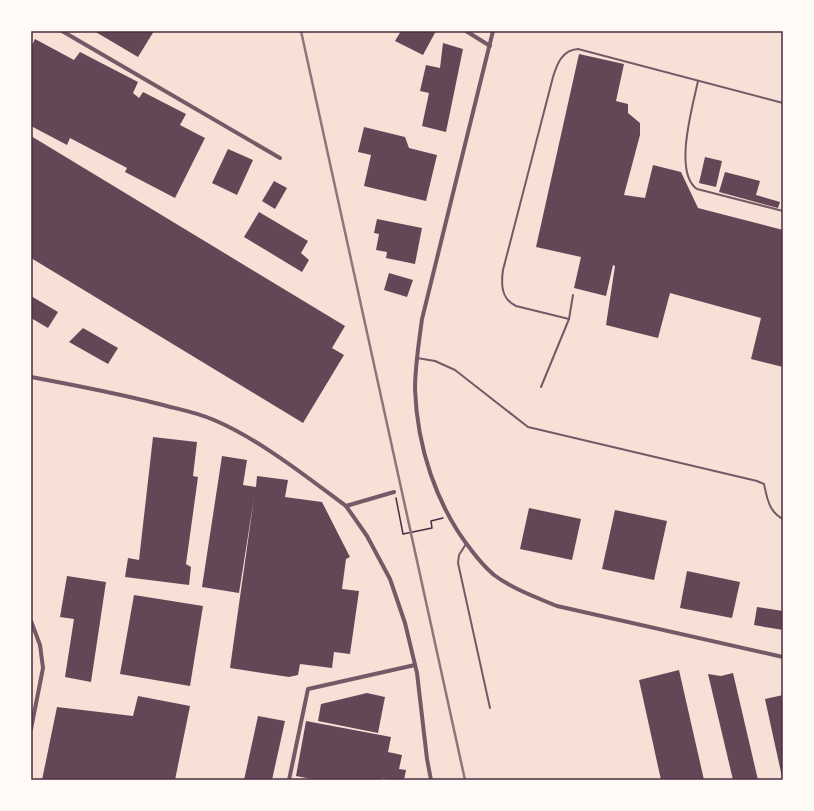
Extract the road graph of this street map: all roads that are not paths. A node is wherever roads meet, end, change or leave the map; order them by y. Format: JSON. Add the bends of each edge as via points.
{"nodes":[{"id":1,"x":62,"y":31,"type":"edge"},
{"id":2,"x":466,"y":31,"type":"edge"},
{"id":3,"x":493,"y":31,"type":"edge"},
{"id":4,"x":490,"y":46,"type":"junction"},
{"id":5,"x":698,"y":81,"type":"junction"},
{"id":6,"x":783,"y":103,"type":"edge"},
{"id":7,"x":280,"y":158,"type":"dead end"},
{"id":8,"x":783,"y":211,"type":"edge"},
{"id":9,"x":573,"y":294,"type":"dead end"},
{"id":10,"x":569,"y":319,"type":"junction"},
{"id":11,"x":417,"y":358,"type":"junction"},
{"id":12,"x":31,"y":377,"type":"edge"},
{"id":13,"x":541,"y":386,"type":"dead end"},
{"id":14,"x":394,"y":492,"type":"road end"},
{"id":15,"x":346,"y":506,"type":"junction"},
{"id":16,"x":783,"y":519,"type":"edge"},
{"id":17,"x":466,"y":544,"type":"junction"},
{"id":18,"x":31,"y":621,"type":"edge"},
{"id":19,"x":783,"y":658,"type":"edge"},
{"id":20,"x":415,"y":665,"type":"junction"},
{"id":21,"x":490,"y":708,"type":"dead end"},
{"id":22,"x":31,"y":729,"type":"edge"},
{"id":23,"x":289,"y":780,"type":"edge"},
{"id":24,"x":431,"y":780,"type":"edge"}],
"edges":[{"from":1,"to":7,"type":"street"},
{"from":2,"to":4,"type":"street"},
{"from":3,"to":4,"type":"street"},
{"from":4,"to":11,"type":"street","via":[[422,319]]},
{"from":5,"to":6,"type":"lane"},
{"from":5,"to":8,"type":"lane","via":[[685,161],[693,187]]},
{"from":5,"to":10,"type":"lane","via":[[578,49],[569,51],[560,59],[553,77],[503,270],[502,286],[508,302],[516,306]]},
{"from":9,"to":10,"type":"lane"},
{"from":10,"to":13,"type":"lane"},
{"from":11,"to":16,"type":"lane","via":[[435,361],[455,370],[528,427],[758,481],[764,484],[775,515]]},
{"from":11,"to":17,"type":"street","via":[[417,415],[424,450],[442,504]]},
{"from":12,"to":15,"type":"street","via":[[108,391],[214,420],[266,450]]},
{"from":14,"to":15,"type":"street"},
{"from":15,"to":20,"type":"street","via":[[367,536],[390,579],[405,622]]},
{"from":17,"to":19,"type":"street","via":[[493,574],[511,586],[557,606]]},
{"from":17,"to":21,"type":"lane","via":[[459,555],[458,563]]},
{"from":18,"to":22,"type":"street","via":[[40,646],[42,668]]},
{"from":20,"to":23,"type":"street","via":[[308,690]]},
{"from":20,"to":24,"type":"street"}]}
